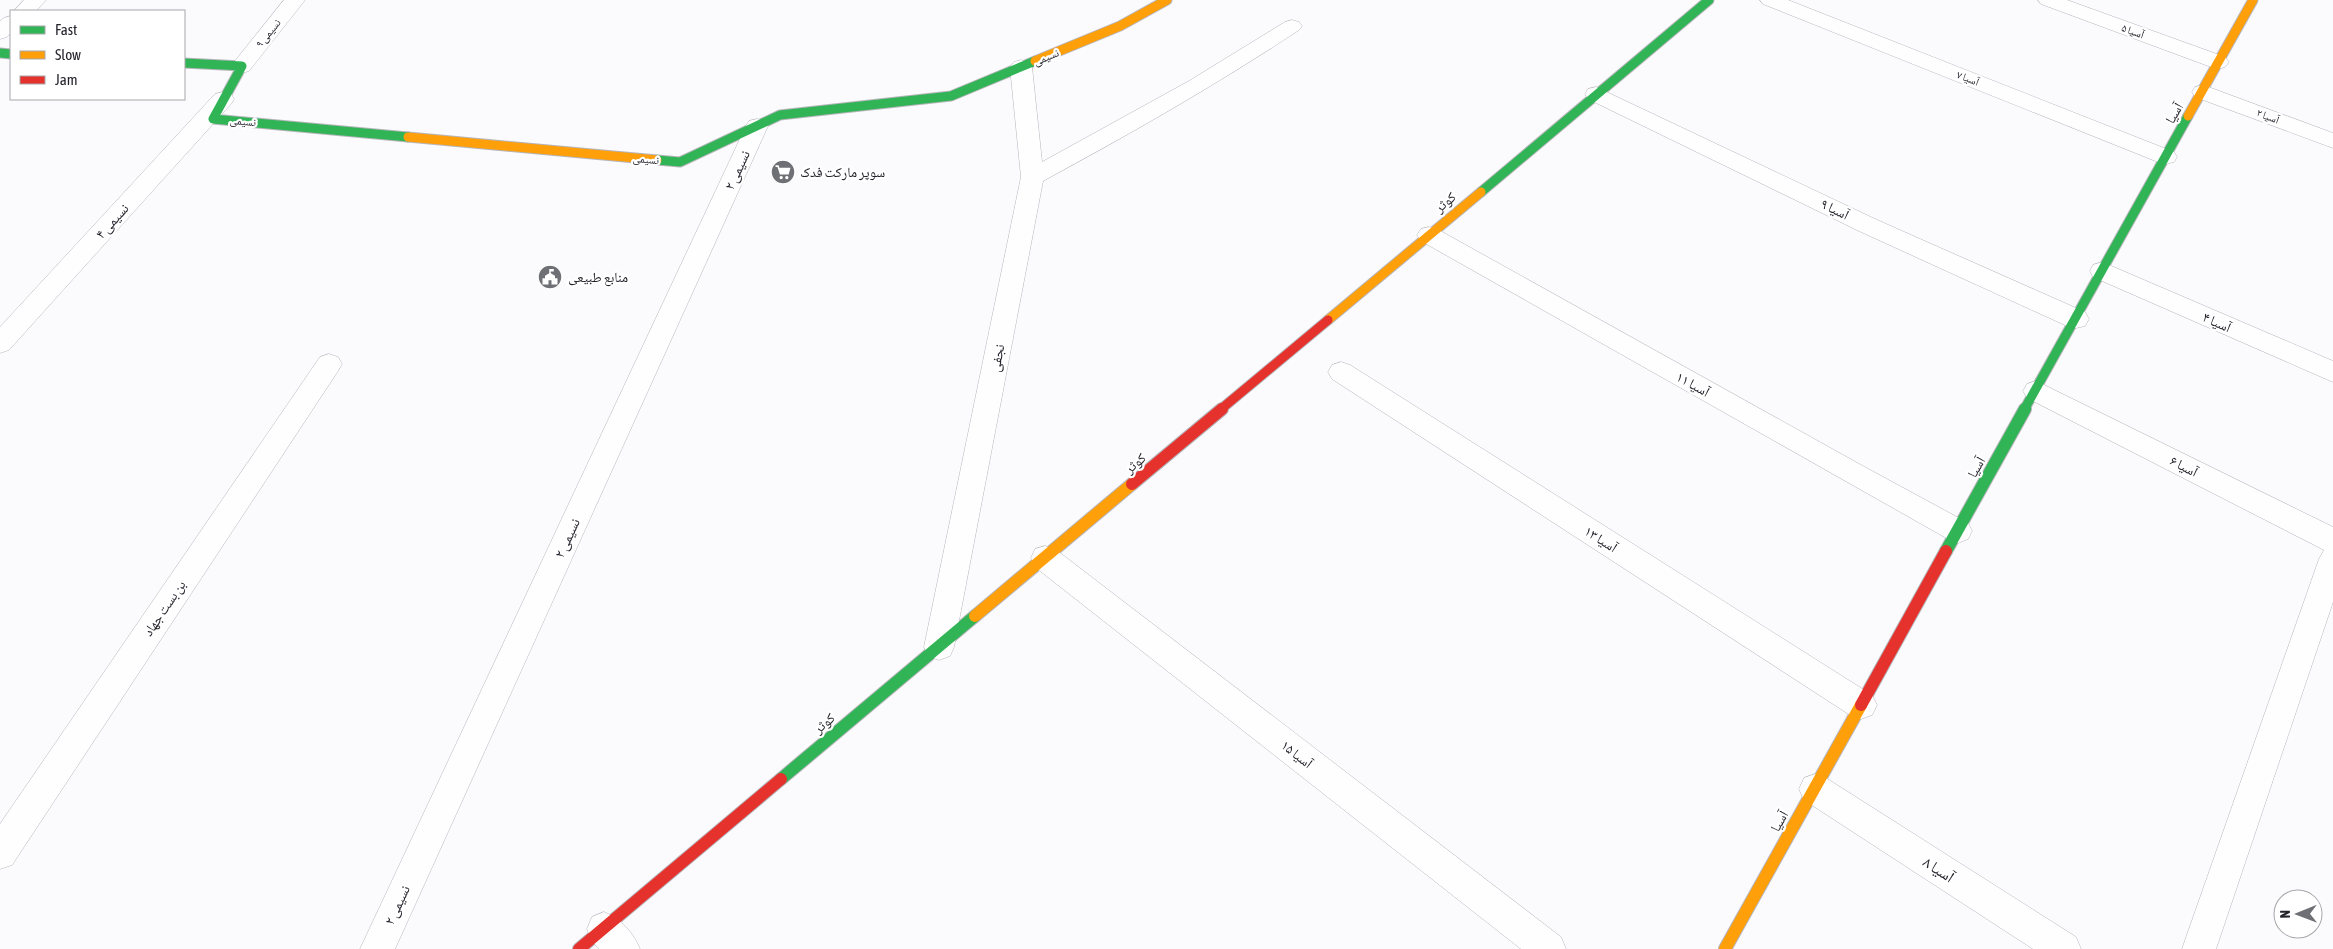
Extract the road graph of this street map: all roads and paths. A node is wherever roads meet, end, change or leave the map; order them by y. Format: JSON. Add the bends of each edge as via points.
{"nodes":[{"id":1,"x":36,"y":0,"type":"edge"},
{"id":2,"x":295,"y":0,"type":"edge"},
{"id":3,"x":1167,"y":0,"type":"edge"},
{"id":4,"x":1709,"y":0,"type":"edge"},
{"id":5,"x":1770,"y":0,"type":"edge"},
{"id":6,"x":2048,"y":0,"type":"edge"},
{"id":7,"x":2253,"y":0,"type":"edge"},
{"id":8,"x":25,"y":10,"type":"edge"},
{"id":9,"x":10,"y":23,"type":"edge"},
{"id":10,"x":1292,"y":26,"type":"dead end"},
{"id":11,"x":0,"y":33,"type":"edge"},
{"id":12,"x":2218,"y":62,"type":"junction"},
{"id":13,"x":185,"y":63,"type":"edge"},
{"id":14,"x":242,"y":66,"type":"junction"},
{"id":15,"x":1022,"y":67,"type":"junction"},
{"id":16,"x":2203,"y":92,"type":"junction"},
{"id":17,"x":1596,"y":94,"type":"junction"},
{"id":18,"x":223,"y":99,"type":"junction"},
{"id":19,"x":757,"y":126,"type":"junction"},
{"id":20,"x":2333,"y":141,"type":"edge"},
{"id":21,"x":2166,"y":157,"type":"junction"},
{"id":22,"x":1032,"y":177,"type":"junction"},
{"id":23,"x":1429,"y":235,"type":"junction"},
{"id":24,"x":2102,"y":271,"type":"junction"},
{"id":25,"x":2076,"y":319,"type":"junction"},
{"id":26,"x":0,"y":343,"type":"edge"},
{"id":27,"x":329,"y":364,"type":"dead end"},
{"id":28,"x":1341,"y":372,"type":"dead end"},
{"id":29,"x":2333,"y":372,"type":"edge"},
{"id":30,"x":2036,"y":391,"type":"junction"},
{"id":31,"x":1958,"y":531,"type":"junction"},
{"id":32,"x":2333,"y":541,"type":"edge"},
{"id":33,"x":1045,"y":558,"type":"junction"},
{"id":34,"x":2333,"y":559,"type":"edge"},
{"id":35,"x":939,"y":647,"type":"junction"},
{"id":36,"x":1861,"y":705,"type":"junction"},
{"id":37,"x":1814,"y":789,"type":"junction"},
{"id":38,"x":0,"y":852,"type":"edge"},
{"id":39,"x":602,"y":942,"type":"edge"},
{"id":40,"x":377,"y":949,"type":"edge"},
{"id":41,"x":1550,"y":949,"type":"edge"},
{"id":42,"x":1725,"y":949,"type":"edge"},
{"id":43,"x":2064,"y":949,"type":"edge"},
{"id":44,"x":2199,"y":949,"type":"edge"}],
"edges":[{"from":1,"to":8,"type":"street"},
{"from":2,"to":14,"type":"street","name":"نسیمی ۹"},
{"from":3,"to":15,"type":"street","name":"نسیمی","via":[[1120,26]]},
{"from":4,"to":17,"type":"street","name":"کوثر"},
{"from":5,"to":21,"type":"street","name":"آسیا ۷"},
{"from":6,"to":12,"type":"street","name":"آسیا ۵"},
{"from":7,"to":12,"type":"street","name":"آسیا"},
{"from":9,"to":11,"type":"street"},
{"from":10,"to":22,"type":"street","via":[[1226,70],[1142,119]]},
{"from":12,"to":16,"type":"street","name":"آسیا"},
{"from":13,"to":14,"type":"street"},
{"from":14,"to":18,"type":"street","name":"نسیمی"},
{"from":15,"to":19,"type":"street","name":"نسیمی","via":[[951,96],[780,115]]},
{"from":15,"to":22,"type":"street","name":"نجفی"},
{"from":16,"to":20,"type":"street","name":"آسیا ۲"},
{"from":16,"to":21,"type":"street","name":"آسیا"},
{"from":17,"to":23,"type":"street","name":"کوثر"},
{"from":17,"to":25,"type":"street","name":"آسیا ۹","via":[[1867,225]]},
{"from":18,"to":19,"type":"street","name":"نسیمی","via":[[213,119],[680,162]]},
{"from":18,"to":26,"type":"street","name":"نسیمی ۴"},
{"from":19,"to":40,"type":"street","name":"نسیمی ۲"},
{"from":21,"to":24,"type":"street","name":"آسیا"},
{"from":22,"to":35,"type":"street","name":"نجفی"},
{"from":23,"to":31,"type":"street","name":"آسیا ۱۱"},
{"from":23,"to":33,"type":"street","name":"کوثر"},
{"from":24,"to":25,"type":"street","name":"آسیا"},
{"from":24,"to":29,"type":"street","name":"آسیا ۴"},
{"from":25,"to":30,"type":"street","name":"آسیا"},
{"from":27,"to":38,"type":"street","name":"بن بست جهاد"},
{"from":28,"to":36,"type":"street","name":"آسیا ۱۳"},
{"from":30,"to":31,"type":"street","name":"آسیا"},
{"from":30,"to":32,"type":"street","name":"آسیا ۶"},
{"from":31,"to":36,"type":"street","name":"آسیا"},
{"from":33,"to":35,"type":"street","name":"کوثر"},
{"from":33,"to":41,"type":"street","name":"آسیا ۱۵"},
{"from":34,"to":44,"type":"street"},
{"from":35,"to":39,"type":"street","name":"کوثر"},
{"from":36,"to":37,"type":"street","name":"آسیا"},
{"from":37,"to":42,"type":"street","name":"آسیا"},
{"from":37,"to":43,"type":"street","name":"آسیا ۸"}]}
